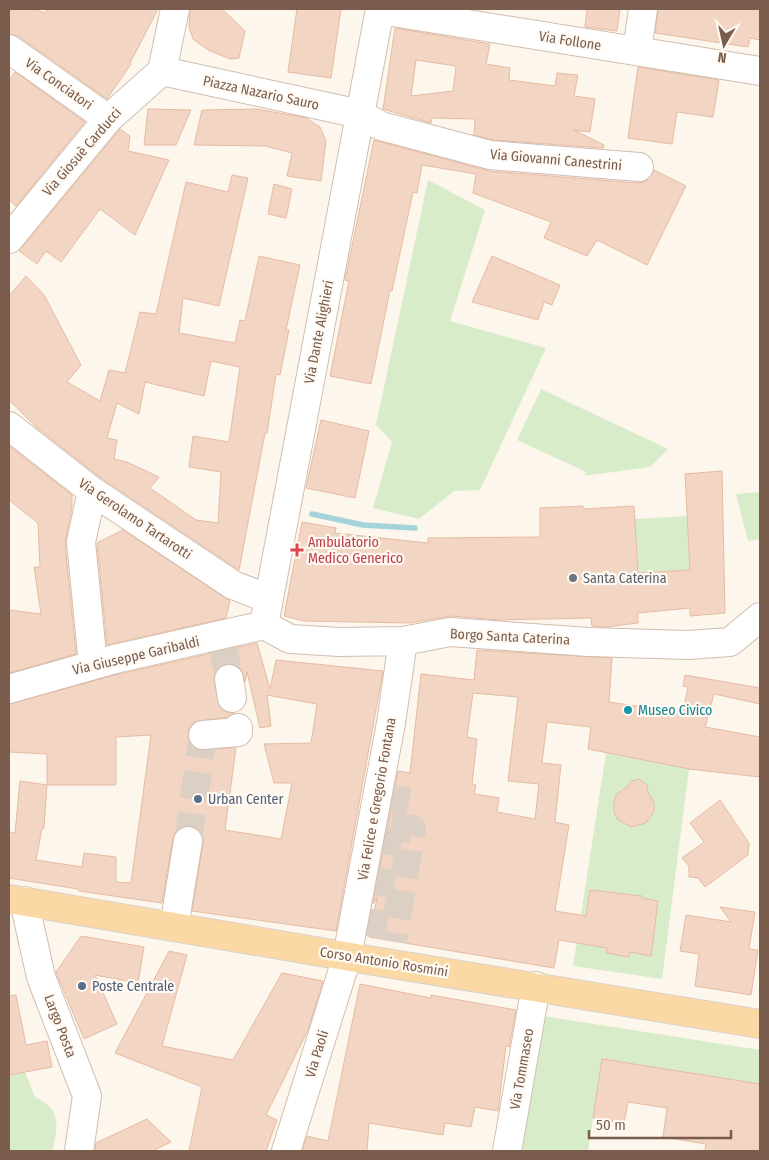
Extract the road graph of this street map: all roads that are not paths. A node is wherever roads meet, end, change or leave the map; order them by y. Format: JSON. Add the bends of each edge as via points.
{"nodes":[{"id":1,"x":175,"y":9,"type":"edge"},
{"id":2,"x":380,"y":9,"type":"edge"},
{"id":3,"x":643,"y":9,"type":"edge"},
{"id":4,"x":9,"y":49,"type":"edge"},
{"id":5,"x":637,"y":52,"type":"junction"},
{"id":6,"x":162,"y":71,"type":"junction"},
{"id":7,"x":760,"y":71,"type":"edge"},
{"id":8,"x":360,"y":114,"type":"junction"},
{"id":9,"x":108,"y":119,"type":"junction"},
{"id":10,"x":638,"y":166,"type":"dead end"},
{"id":11,"x":9,"y":239,"type":"edge"},
{"id":12,"x":9,"y":426,"type":"edge"},
{"id":13,"x":92,"y":491,"type":"junction"},
{"id":14,"x":267,"y":612,"type":"junction"},
{"id":15,"x":760,"y":617,"type":"edge"},
{"id":16,"x":403,"y":641,"type":"junction"},
{"id":17,"x":93,"y":665,"type":"junction"},
{"id":18,"x":9,"y":689,"type":"edge"},
{"id":19,"x":238,"y":728,"type":"dead end"},
{"id":20,"x":203,"y":735,"type":"dead end"},
{"id":21,"x":188,"y":841,"type":"tunnel mouth"},
{"id":22,"x":16,"y":900,"type":"edge"},
{"id":23,"x":174,"y":927,"type":"junction"},
{"id":24,"x":347,"y":957,"type":"junction"},
{"id":25,"x":536,"y":986,"type":"junction"},
{"id":26,"x":760,"y":1024,"type":"edge"},
{"id":27,"x":79,"y":1151,"type":"edge"},
{"id":28,"x":286,"y":1151,"type":"edge"},
{"id":29,"x":507,"y":1151,"type":"edge"}],
"edges":[{"from":1,"to":6,"type":"street"},
{"from":2,"to":5,"type":"street","name":"Via Follone"},
{"from":2,"to":8,"type":"street","name":"Via Dante Alighieri"},
{"from":3,"to":5,"type":"street"},
{"from":4,"to":9,"type":"street","name":"Via Conciatori"},
{"from":5,"to":7,"type":"street","name":"Via Follone"},
{"from":6,"to":8,"type":"street","name":"Piazza Nazario Sauro"},
{"from":6,"to":9,"type":"street","name":"Via Giosuè Carducci"},
{"from":8,"to":10,"type":"street","name":"Via Giovanni Canestrini","via":[[381,126],[490,155]]},
{"from":8,"to":14,"type":"street","name":"Via Dante Alighieri"},
{"from":9,"to":11,"type":"street","name":"Via Giosuè Carducci"},
{"from":12,"to":13,"type":"street","name":"Via Gerolamo Tartarotti"},
{"from":13,"to":14,"type":"street","name":"Via Gerolamo Tartarotti","via":[[233,585]]},
{"from":13,"to":17,"type":"street","via":[[81,542]]},
{"from":14,"to":16,"type":"street","name":"Borgo Santa Caterina","via":[[290,639]]},
{"from":14,"to":17,"type":"street","name":"Via Giuseppe Garibaldi","via":[[222,639]]},
{"from":15,"to":16,"type":"street","name":"Borgo Santa Caterina","via":[[730,642],[688,645],[450,632]]},
{"from":16,"to":24,"type":"street","name":"Via Felice e Gregorio Fontana"},
{"from":17,"to":18,"type":"street","name":"Via Giuseppe Garibaldi"},
{"from":19,"to":20,"type":"street","via":[[238,732]]},
{"from":21,"to":23,"type":"street"},
{"from":22,"to":23,"type":"main road","name":"Corso Antonio Rosmini"},
{"from":22,"to":27,"type":"street","name":"Largo Posta","via":[[87,1096]]},
{"from":23,"to":24,"type":"main road","name":"Corso Antonio Rosmini"},
{"from":24,"to":25,"type":"main road","name":"Corso Antonio Rosmini"},
{"from":24,"to":28,"type":"street","name":"Via Paoli"},
{"from":25,"to":26,"type":"main road","name":"Corso Antonio Rosmini"},
{"from":25,"to":29,"type":"street","name":"Via Tommaseo"}]}
